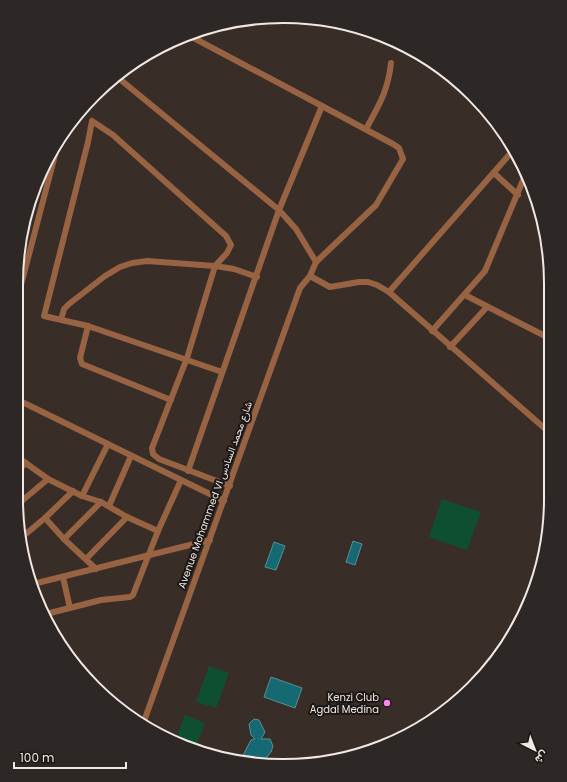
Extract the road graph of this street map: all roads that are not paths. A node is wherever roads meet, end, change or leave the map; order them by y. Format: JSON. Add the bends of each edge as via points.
{"nodes":[{"id":1,"x":195,"y":39,"type":"edge"},
{"id":2,"x":391,"y":63,"type":"dead end"},
{"id":3,"x":121,"y":80,"type":"edge"},
{"id":4,"x":322,"y":106,"type":"junction"},
{"id":5,"x":366,"y":129,"type":"junction"},
{"id":6,"x":510,"y":155,"type":"edge"},
{"id":7,"x":53,"y":162,"type":"edge"},
{"id":8,"x":494,"y":173,"type":"junction"},
{"id":9,"x":44,"y":181,"type":"edge"},
{"id":10,"x":48,"y":182,"type":"junction"},
{"id":11,"x":523,"y":182,"type":"edge"},
{"id":12,"x":518,"y":196,"type":"junction"},
{"id":13,"x":279,"y":210,"type":"junction"},
{"id":14,"x":316,"y":262,"type":"junction"},
{"id":15,"x":215,"y":266,"type":"junction"},
{"id":16,"x":23,"y":276,"type":"edge"},
{"id":17,"x":310,"y":276,"type":"junction"},
{"id":18,"x":257,"y":277,"type":"junction"},
{"id":19,"x":389,"y":292,"type":"junction"},
{"id":20,"x":465,"y":295,"type":"junction"},
{"id":21,"x":488,"y":307,"type":"junction"},
{"id":22,"x":61,"y":320,"type":"junction"},
{"id":23,"x":88,"y":326,"type":"junction"},
{"id":24,"x":432,"y":331,"type":"junction"},
{"id":25,"x":544,"y":335,"type":"edge"},
{"id":26,"x":450,"y":347,"type":"junction"},
{"id":27,"x":187,"y":358,"type":"junction"},
{"id":28,"x":222,"y":372,"type":"junction"},
{"id":29,"x":171,"y":400,"type":"junction"},
{"id":30,"x":23,"y":403,"type":"edge"},
{"id":31,"x":544,"y":427,"type":"edge"},
{"id":32,"x":108,"y":444,"type":"junction"},
{"id":33,"x":131,"y":456,"type":"junction"},
{"id":34,"x":23,"y":461,"type":"edge"},
{"id":35,"x":26,"y":463,"type":"junction"},
{"id":36,"x":23,"y":466,"type":"edge"},
{"id":37,"x":188,"y":471,"type":"junction"},
{"id":38,"x":48,"y":479,"type":"junction"},
{"id":39,"x":181,"y":480,"type":"junction"},
{"id":40,"x":230,"y":486,"type":"junction"},
{"id":41,"x":73,"y":491,"type":"junction"},
{"id":42,"x":82,"y":496,"type":"junction"},
{"id":43,"x":23,"y":501,"type":"edge"},
{"id":44,"x":224,"y":501,"type":"junction"},
{"id":45,"x":101,"y":502,"type":"junction"},
{"id":46,"x":109,"y":506,"type":"junction"},
{"id":47,"x":127,"y":517,"type":"junction"},
{"id":48,"x":45,"y":518,"type":"junction"},
{"id":49,"x":158,"y":531,"type":"junction"},
{"id":50,"x":25,"y":534,"type":"edge"},
{"id":51,"x":64,"y":539,"type":"junction"},
{"id":52,"x":210,"y":540,"type":"junction"},
{"id":53,"x":149,"y":555,"type":"junction"},
{"id":54,"x":86,"y":559,"type":"junction"},
{"id":55,"x":96,"y":569,"type":"junction"},
{"id":56,"x":63,"y":577,"type":"junction"},
{"id":57,"x":37,"y":583,"type":"edge"},
{"id":58,"x":70,"y":608,"type":"junction"},
{"id":59,"x":50,"y":613,"type":"edge"},
{"id":60,"x":145,"y":719,"type":"edge"}],
"edges":[{"from":1,"to":4,"type":"street"},
{"from":2,"to":5,"type":"street","via":[[386,92]]},
{"from":3,"to":13,"type":"street"},
{"from":4,"to":5,"type":"street"},
{"from":4,"to":13,"type":"street"},
{"from":5,"to":14,"type":"street","via":[[399,148],[403,159],[401,166],[376,205]]},
{"from":6,"to":8,"type":"street"},
{"from":7,"to":10,"type":"street"},
{"from":8,"to":12,"type":"street"},
{"from":8,"to":19,"type":"street"},
{"from":9,"to":10,"type":"street"},
{"from":10,"to":16,"type":"street"},
{"from":11,"to":12,"type":"street"},
{"from":12,"to":20,"type":"street","via":[[485,270]]},
{"from":13,"to":14,"type":"street","via":[[296,230]]},
{"from":13,"to":18,"type":"street"},
{"from":14,"to":17,"type":"street","name":"Avenue Mohammed VI شارع محمد السادس"},
{"from":15,"to":18,"type":"street"},
{"from":15,"to":22,"type":"street","via":[[147,261],[120,267],[69,304]]},
{"from":15,"to":22,"type":"street","via":[[230,249],[230,241],[226,236],[113,135],[92,121],[44,315],[46,318]]},
{"from":15,"to":27,"type":"street"},
{"from":17,"to":19,"type":"street","via":[[330,287],[368,282]]},
{"from":17,"to":40,"type":"street","name":"Avenue Mohammed VI شارع محمد السادس","via":[[300,288]]},
{"from":18,"to":28,"type":"street"},
{"from":19,"to":24,"type":"street"},
{"from":20,"to":21,"type":"street"},
{"from":20,"to":24,"type":"street"},
{"from":21,"to":25,"type":"street"},
{"from":21,"to":26,"type":"street"},
{"from":22,"to":23,"type":"street"},
{"from":23,"to":27,"type":"street"},
{"from":23,"to":29,"type":"street","via":[[80,358],[82,364]]},
{"from":24,"to":26,"type":"street"},
{"from":26,"to":31,"type":"street"},
{"from":27,"to":28,"type":"street"},
{"from":27,"to":29,"type":"street"},
{"from":28,"to":37,"type":"street"},
{"from":29,"to":37,"type":"street","via":[[152,448],[153,454]]},
{"from":30,"to":32,"type":"street"},
{"from":32,"to":33,"type":"street"},
{"from":32,"to":42,"type":"street"},
{"from":33,"to":39,"type":"street"},
{"from":33,"to":46,"type":"street"},
{"from":34,"to":35,"type":"street"},
{"from":35,"to":36,"type":"street"},
{"from":35,"to":38,"type":"street"},
{"from":37,"to":40,"type":"street"},
{"from":38,"to":41,"type":"street"},
{"from":38,"to":43,"type":"street"},
{"from":39,"to":44,"type":"street"},
{"from":39,"to":49,"type":"street"},
{"from":40,"to":44,"type":"street","name":"Avenue Mohammed VI شارع محمد السادس"},
{"from":41,"to":42,"type":"street"},
{"from":41,"to":48,"type":"street"},
{"from":42,"to":45,"type":"street"},
{"from":44,"to":52,"type":"street","name":"Avenue Mohammed VI شارع محمد السادس"},
{"from":45,"to":46,"type":"street"},
{"from":45,"to":51,"type":"street"},
{"from":46,"to":47,"type":"street"},
{"from":47,"to":49,"type":"street"},
{"from":47,"to":54,"type":"street"},
{"from":48,"to":50,"type":"street"},
{"from":48,"to":51,"type":"street"},
{"from":49,"to":53,"type":"street"},
{"from":51,"to":54,"type":"street"},
{"from":52,"to":53,"type":"street"},
{"from":52,"to":60,"type":"street","name":"Avenue Mohammed VI شارع محمد السادس"},
{"from":53,"to":55,"type":"street"},
{"from":53,"to":58,"type":"street","via":[[132,596]]},
{"from":54,"to":55,"type":"street"},
{"from":55,"to":56,"type":"street"},
{"from":56,"to":57,"type":"street"},
{"from":56,"to":58,"type":"street"},
{"from":58,"to":59,"type":"street"}]}
